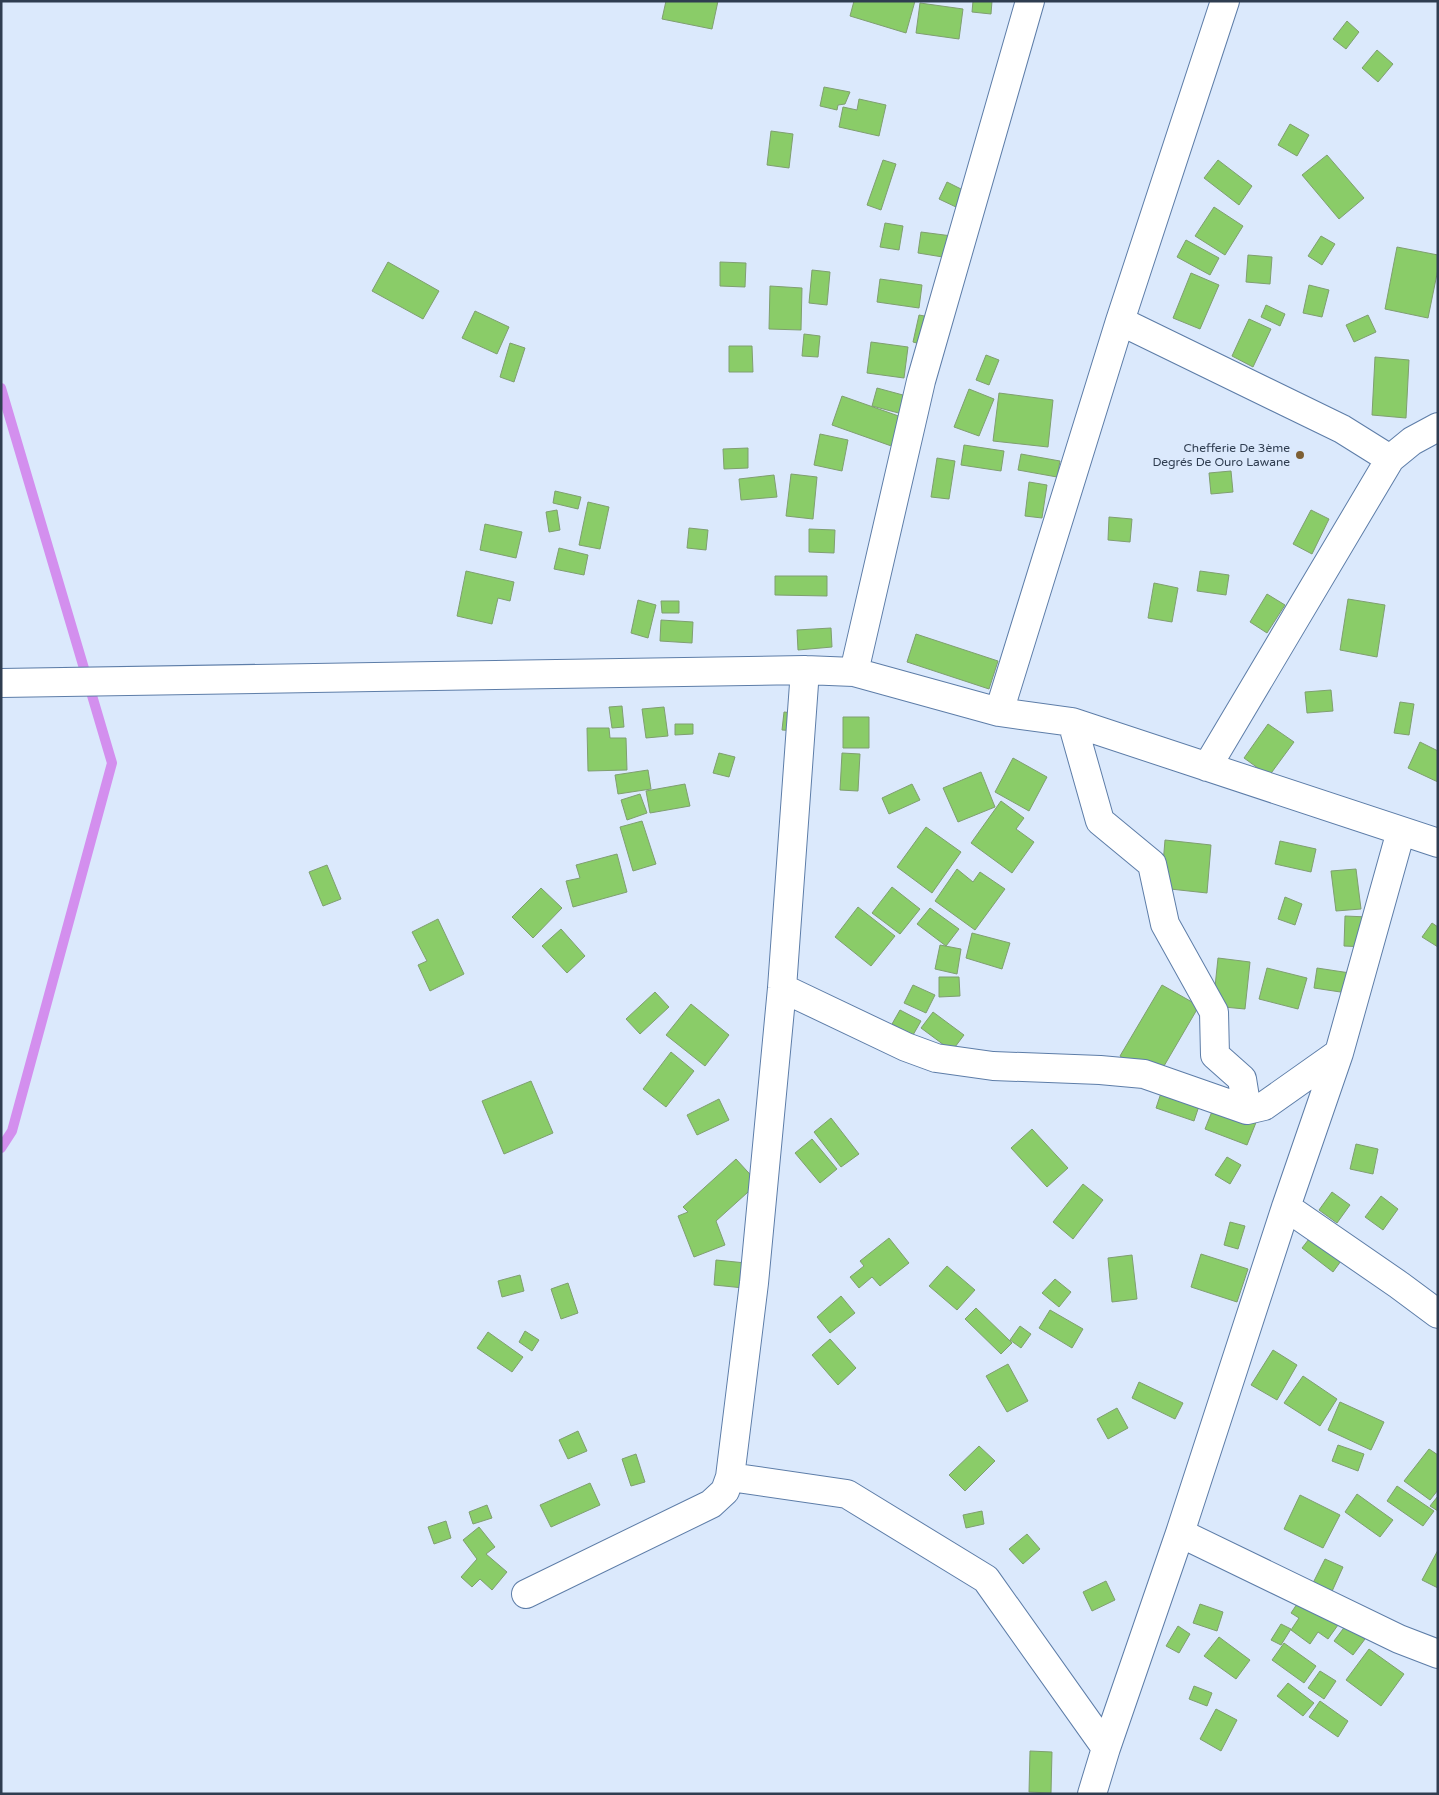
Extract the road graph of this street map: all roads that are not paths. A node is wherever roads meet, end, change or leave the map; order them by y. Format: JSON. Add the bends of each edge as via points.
{"nodes":[{"id":1,"x":1030,"y":1,"type":"edge"},
{"id":2,"x":1225,"y":1,"type":"edge"},
{"id":3,"x":1120,"y":321,"type":"junction"},
{"id":4,"x":1438,"y":427,"type":"edge"},
{"id":5,"x":1390,"y":459,"type":"junction"},
{"id":6,"x":805,"y":670,"type":"junction"},
{"id":7,"x":854,"y":672,"type":"junction"},
{"id":8,"x":1,"y":683,"type":"edge"},
{"id":9,"x":999,"y":712,"type":"junction"},
{"id":10,"x":1072,"y":722,"type":"junction"},
{"id":11,"x":1207,"y":767,"type":"junction"},
{"id":12,"x":1402,"y":831,"type":"junction"},
{"id":13,"x":1438,"y":843,"type":"edge"},
{"id":14,"x":782,"y":988,"type":"junction"},
{"id":15,"x":1339,"y":1053,"type":"junction"},
{"id":16,"x":1247,"y":1110,"type":"junction"},
{"id":17,"x":1286,"y":1207,"type":"junction"},
{"id":18,"x":1438,"y":1314,"type":"edge"},
{"id":19,"x":730,"y":1477,"type":"junction"},
{"id":20,"x":1180,"y":1533,"type":"junction"},
{"id":21,"x":526,"y":1594,"type":"dead end"},
{"id":22,"x":1438,"y":1654,"type":"edge"},
{"id":23,"x":1106,"y":1748,"type":"junction"},
{"id":24,"x":1092,"y":1794,"type":"edge"}],
"edges":[{"from":1,"to":7,"type":"street","via":[[921,381]]},
{"from":2,"to":3,"type":"street"},
{"from":3,"to":5,"type":"street","via":[[1342,429]]},
{"from":3,"to":9,"type":"street"},
{"from":4,"to":5,"type":"street","via":[[1412,441]]},
{"from":5,"to":11,"type":"street"},
{"from":6,"to":7,"type":"street"},
{"from":6,"to":8,"type":"street"},
{"from":6,"to":14,"type":"street"},
{"from":7,"to":9,"type":"street"},
{"from":9,"to":10,"type":"street"},
{"from":10,"to":11,"type":"street"},
{"from":10,"to":16,"type":"street","via":[[1100,821],[1152,864],[1165,924],[1214,1012],[1215,1055],[1242,1079]]},
{"from":11,"to":12,"type":"street"},
{"from":12,"to":13,"type":"street"},
{"from":12,"to":15,"type":"street"},
{"from":14,"to":16,"type":"street","via":[[936,1058],[993,1066],[1144,1074]]},
{"from":14,"to":19,"type":"street","via":[[754,1282]]},
{"from":15,"to":16,"type":"street","via":[[1264,1106]]},
{"from":15,"to":17,"type":"street"},
{"from":17,"to":18,"type":"street"},
{"from":17,"to":20,"type":"street"},
{"from":19,"to":21,"type":"street","via":[[725,1491],[711,1504]]},
{"from":19,"to":23,"type":"street","via":[[847,1494],[986,1579]]},
{"from":20,"to":22,"type":"street","via":[[1399,1639]]},
{"from":20,"to":23,"type":"street"},
{"from":23,"to":24,"type":"street"}]}
